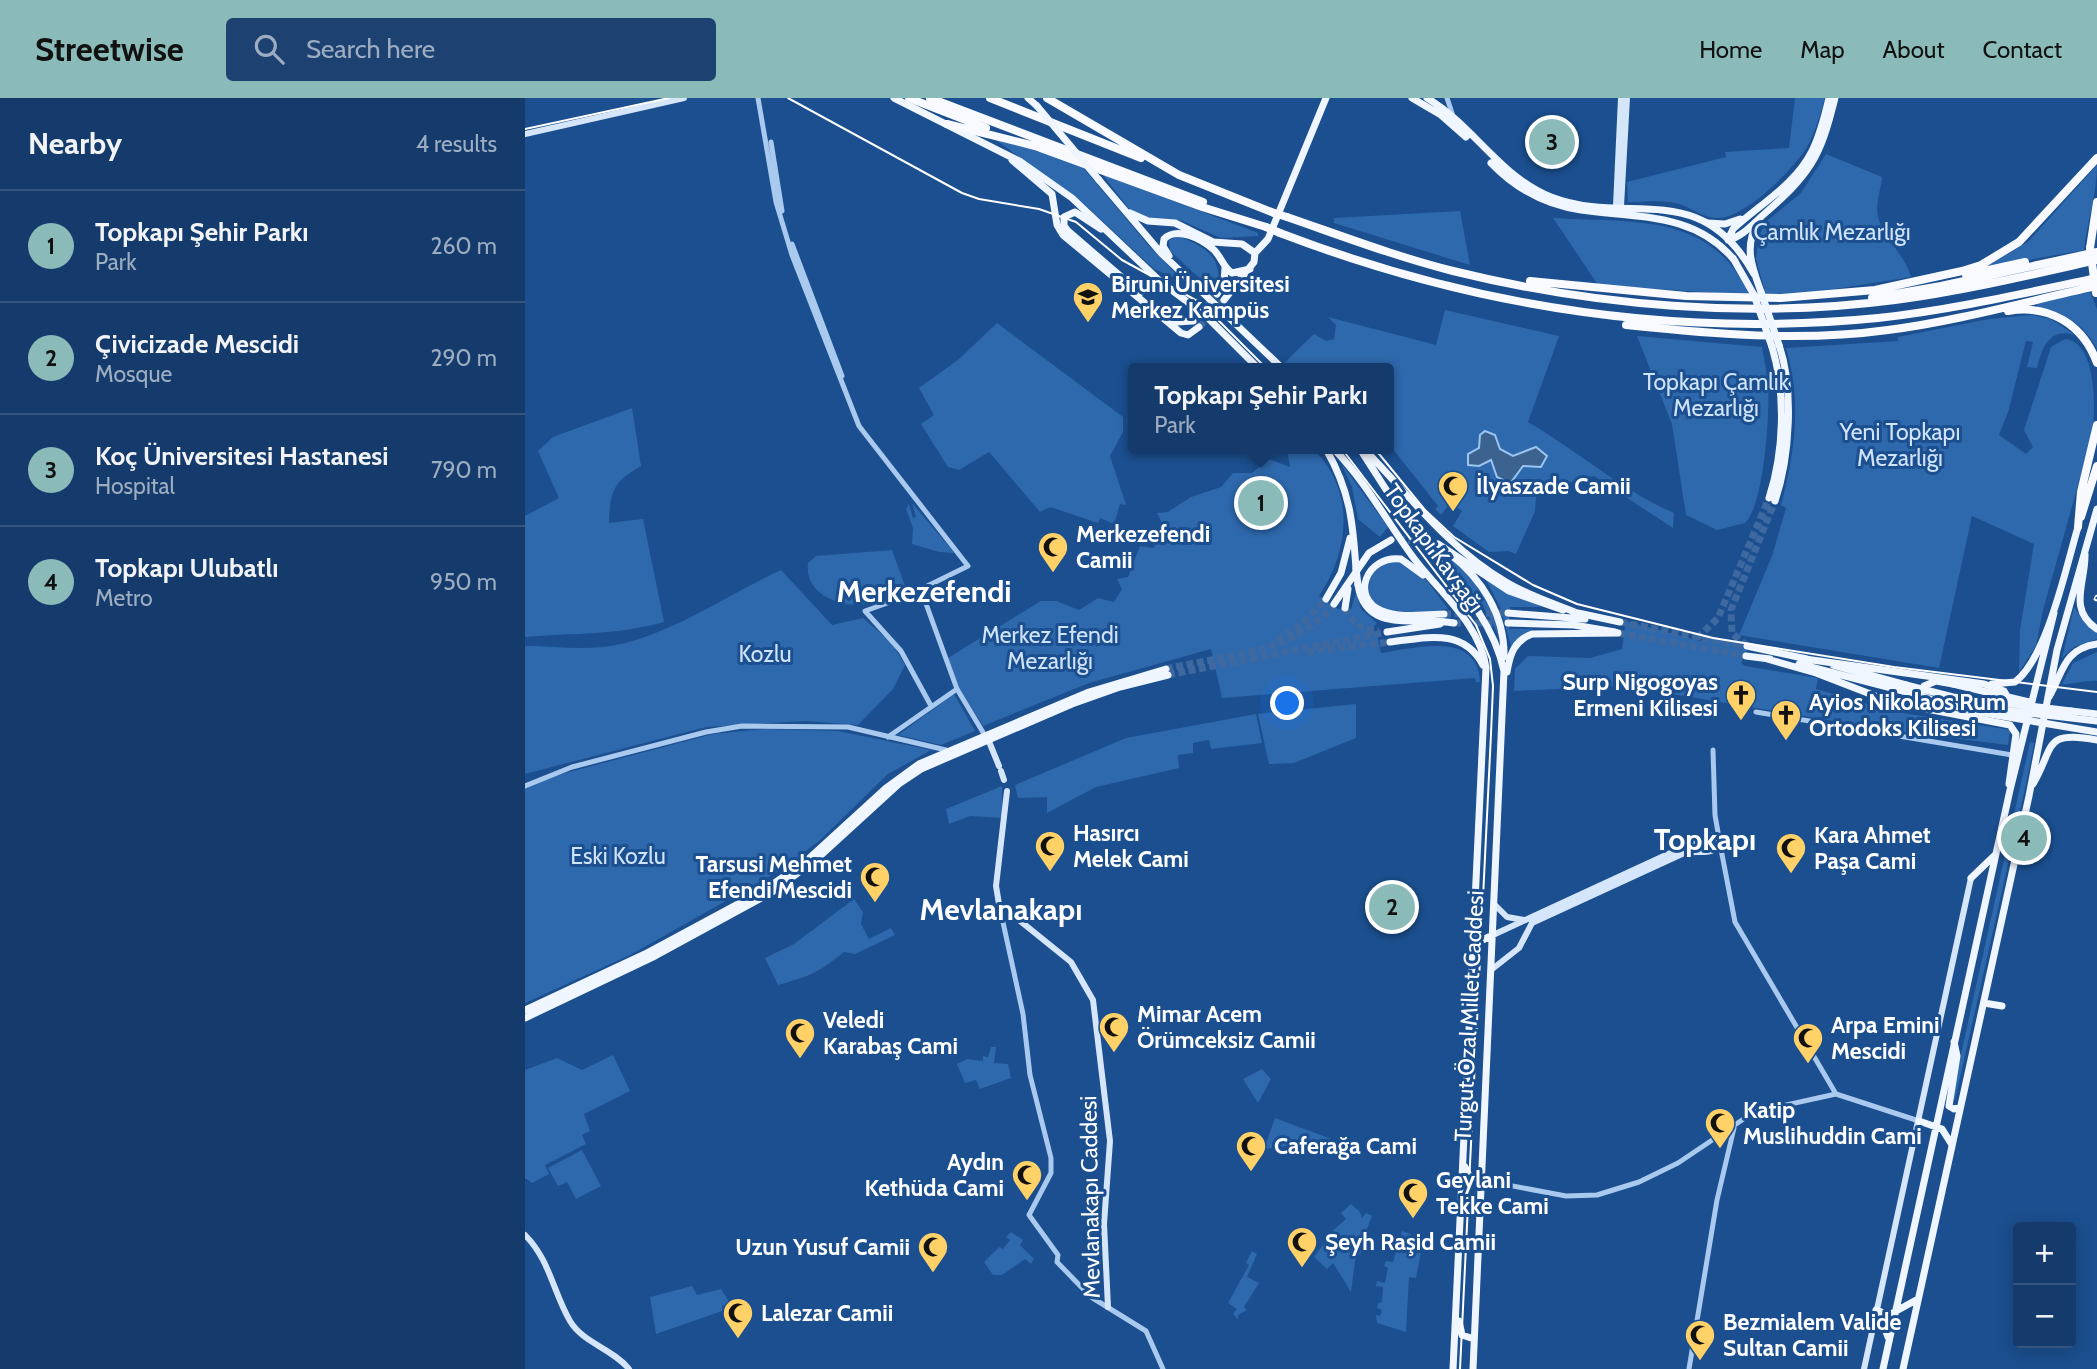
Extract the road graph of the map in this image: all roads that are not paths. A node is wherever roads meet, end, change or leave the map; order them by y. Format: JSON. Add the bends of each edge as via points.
{"nodes":[{"id":1,"x":684,"y":98,"type":"edge"},
{"id":2,"x":759,"y":98,"type":"edge"},
{"id":3,"x":894,"y":98,"type":"edge"},
{"id":4,"x":909,"y":98,"type":"edge"},
{"id":5,"x":930,"y":98,"type":"edge"},
{"id":6,"x":990,"y":98,"type":"edge"},
{"id":7,"x":1028,"y":98,"type":"edge"},
{"id":8,"x":1047,"y":98,"type":"edge"},
{"id":9,"x":1326,"y":98,"type":"edge"},
{"id":10,"x":1412,"y":98,"type":"edge"},
{"id":11,"x":1421,"y":98,"type":"edge"},
{"id":12,"x":1447,"y":98,"type":"edge"},
{"id":13,"x":1621,"y":98,"type":"edge"},
{"id":14,"x":1627,"y":98,"type":"edge"},
{"id":15,"x":1832,"y":98,"type":"edge"},
{"id":16,"x":1431,"y":99,"type":"edge"},
{"id":17,"x":1455,"y":118,"type":"junction"},
{"id":18,"x":947,"y":124,"type":"junction"},
{"id":19,"x":525,"y":134,"type":"edge"},
{"id":20,"x":1008,"y":138,"type":"junction"},
{"id":21,"x":1818,"y":147,"type":"junction"},
{"id":22,"x":2097,"y":149,"type":"edge"},
{"id":23,"x":1009,"y":157,"type":"junction"},
{"id":24,"x":2097,"y":158,"type":"edge"},
{"id":25,"x":1179,"y":175,"type":"junction"},
{"id":26,"x":2061,"y":197,"type":"junction"},
{"id":27,"x":1113,"y":198,"type":"junction"},
{"id":28,"x":2097,"y":202,"type":"edge"},
{"id":29,"x":1618,"y":209,"type":"junction"},
{"id":30,"x":1235,"y":215,"type":"junction"},
{"id":31,"x":1748,"y":216,"type":"junction"},
{"id":32,"x":1759,"y":219,"type":"junction"},
{"id":33,"x":1674,"y":221,"type":"junction"},
{"id":34,"x":1703,"y":222,"type":"junction"},
{"id":35,"x":1728,"y":240,"type":"junction"},
{"id":36,"x":1236,"y":244,"type":"junction"},
{"id":37,"x":2090,"y":252,"type":"edge"},
{"id":38,"x":1255,"y":253,"type":"junction"},
{"id":39,"x":2097,"y":260,"type":"edge"},
{"id":40,"x":1735,"y":261,"type":"junction"},
{"id":41,"x":1142,"y":263,"type":"junction"},
{"id":42,"x":1224,"y":266,"type":"junction"},
{"id":43,"x":1249,"y":269,"type":"junction"},
{"id":44,"x":1754,"y":274,"type":"junction"},
{"id":45,"x":2097,"y":278,"type":"edge"},
{"id":46,"x":1499,"y":279,"type":"junction"},
{"id":47,"x":1195,"y":285,"type":"junction"},
{"id":48,"x":2097,"y":286,"type":"edge"},
{"id":49,"x":1884,"y":288,"type":"junction"},
{"id":50,"x":1758,"y":294,"type":"junction"},
{"id":51,"x":2097,"y":294,"type":"edge"},
{"id":52,"x":1849,"y":304,"type":"junction"},
{"id":53,"x":1973,"y":314,"type":"junction"},
{"id":54,"x":1603,"y":317,"type":"junction"},
{"id":55,"x":1253,"y":363,"type":"edge"},
{"id":56,"x":1277,"y":363,"type":"edge"},
{"id":57,"x":2097,"y":363,"type":"edge"},
{"id":58,"x":2097,"y":425,"type":"edge"},
{"id":59,"x":1329,"y":454,"type":"edge"},
{"id":60,"x":1338,"y":454,"type":"edge"},
{"id":61,"x":1365,"y":454,"type":"edge"},
{"id":62,"x":1367,"y":454,"type":"edge"},
{"id":63,"x":2097,"y":466,"type":"edge"},
{"id":64,"x":1772,"y":499,"type":"tunnel mouth"},
{"id":65,"x":2097,"y":509,"type":"edge"},
{"id":66,"x":1352,"y":520,"type":"junction"},
{"id":67,"x":2078,"y":527,"type":"junction"},
{"id":68,"x":1391,"y":540,"type":"tunnel mouth"},
{"id":69,"x":2084,"y":550,"type":"junction"},
{"id":70,"x":1358,"y":568,"type":"junction"},
{"id":71,"x":1438,"y":587,"type":"junction"},
{"id":72,"x":921,"y":590,"type":"junction"},
{"id":73,"x":1326,"y":599,"type":"tunnel mouth"},
{"id":74,"x":1334,"y":604,"type":"tunnel mouth"},
{"id":75,"x":1345,"y":608,"type":"tunnel mouth"},
{"id":76,"x":1508,"y":613,"type":"tunnel mouth"},
{"id":77,"x":2054,"y":613,"type":"junction"},
{"id":78,"x":1444,"y":614,"type":"tunnel mouth"},
{"id":79,"x":1580,"y":614,"type":"junction"},
{"id":80,"x":1508,"y":622,"type":"tunnel mouth"},
{"id":81,"x":2097,"y":629,"type":"edge"},
{"id":82,"x":1387,"y":632,"type":"tunnel mouth"},
{"id":83,"x":1390,"y":642,"type":"tunnel mouth"},
{"id":84,"x":2097,"y":645,"type":"edge"},
{"id":85,"x":1747,"y":646,"type":"tunnel mouth"},
{"id":86,"x":1747,"y":656,"type":"tunnel mouth"},
{"id":87,"x":1767,"y":659,"type":"junction"},
{"id":88,"x":1805,"y":659,"type":"junction"},
{"id":89,"x":1503,"y":665,"type":"junction"},
{"id":90,"x":1167,"y":672,"type":"tunnel mouth"},
{"id":91,"x":1486,"y":679,"type":"junction"},
{"id":92,"x":1984,"y":684,"type":"junction"},
{"id":93,"x":1505,"y":685,"type":"junction"},
{"id":94,"x":1905,"y":688,"type":"junction"},
{"id":95,"x":957,"y":689,"type":"junction"},
{"id":96,"x":1944,"y":702,"type":"junction"},
{"id":97,"x":930,"y":704,"type":"junction"},
{"id":98,"x":2044,"y":707,"type":"junction"},
{"id":99,"x":1934,"y":710,"type":"junction"},
{"id":100,"x":2071,"y":711,"type":"junction"},
{"id":101,"x":1756,"y":712,"type":"dead end"},
{"id":102,"x":2097,"y":714,"type":"edge"},
{"id":103,"x":1993,"y":720,"type":"junction"},
{"id":104,"x":2097,"y":721,"type":"edge"},
{"id":105,"x":2097,"y":732,"type":"edge"},
{"id":106,"x":986,"y":736,"type":"junction"},
{"id":107,"x":888,"y":737,"type":"junction"},
{"id":108,"x":2097,"y":740,"type":"edge"},
{"id":109,"x":932,"y":745,"type":"junction"},
{"id":110,"x":1713,"y":750,"type":"dead end"},
{"id":111,"x":949,"y":752,"type":"junction"},
{"id":112,"x":936,"y":755,"type":"junction"},
{"id":113,"x":2012,"y":755,"type":"junction"},
{"id":114,"x":1004,"y":780,"type":"dead end"},
{"id":115,"x":525,"y":783,"type":"edge"},
{"id":116,"x":2031,"y":787,"type":"junction"},
{"id":117,"x":2010,"y":790,"type":"junction"},
{"id":118,"x":1007,"y":792,"type":"dead end"},
{"id":119,"x":1719,"y":841,"type":"junction"},
{"id":120,"x":1996,"y":855,"type":"junction"},
{"id":121,"x":1971,"y":878,"type":"joint"},
{"id":122,"x":999,"y":904,"type":"junction"},
{"id":123,"x":1494,"y":905,"type":"junction"},
{"id":124,"x":1526,"y":920,"type":"junction"},
{"id":125,"x":1510,"y":927,"type":"junction"},
{"id":126,"x":1493,"y":935,"type":"junction"},
{"id":127,"x":1524,"y":936,"type":"junction"},
{"id":128,"x":1474,"y":944,"type":"junction"},
{"id":129,"x":1491,"y":970,"type":"junction"},
{"id":130,"x":1984,"y":1003,"type":"junction"},
{"id":131,"x":2002,"y":1006,"type":"dead end"},
{"id":132,"x":525,"y":1010,"type":"edge"},
{"id":133,"x":525,"y":1018,"type":"edge"},
{"id":134,"x":1954,"y":1041,"type":"junction"},
{"id":135,"x":1836,"y":1094,"type":"junction"},
{"id":136,"x":1960,"y":1107,"type":"junction"},
{"id":137,"x":1919,"y":1121,"type":"junction"},
{"id":138,"x":1936,"y":1126,"type":"junction"},
{"id":139,"x":1734,"y":1127,"type":"junction"},
{"id":140,"x":1933,"y":1141,"type":"junction"},
{"id":141,"x":1950,"y":1142,"type":"junction"},
{"id":142,"x":1463,"y":1163,"type":"junction"},
{"id":143,"x":1481,"y":1180,"type":"junction"},
{"id":144,"x":1461,"y":1199,"type":"junction"},
{"id":145,"x":1480,"y":1206,"type":"junction"},
{"id":146,"x":525,"y":1235,"type":"edge"},
{"id":147,"x":1918,"y":1299,"type":"junction"},
{"id":148,"x":1108,"y":1307,"type":"junction"},
{"id":149,"x":1876,"y":1310,"type":"junction"},
{"id":150,"x":1895,"y":1312,"type":"junction"},
{"id":151,"x":1456,"y":1314,"type":"junction"},
{"id":152,"x":1474,"y":1339,"type":"junction"},
{"id":153,"x":1889,"y":1339,"type":"junction"},
{"id":154,"x":629,"y":1369,"type":"edge"},
{"id":155,"x":1163,"y":1369,"type":"edge"},
{"id":156,"x":1453,"y":1369,"type":"edge"},
{"id":157,"x":1473,"y":1369,"type":"edge"},
{"id":158,"x":1689,"y":1369,"type":"edge"},
{"id":159,"x":1864,"y":1369,"type":"edge"},
{"id":160,"x":1883,"y":1369,"type":"edge"},
{"id":161,"x":1903,"y":1369,"type":"edge"}],
"edges":[{"from":1,"to":19,"type":"main road"},
{"from":2,"to":72,"type":"street","via":[[787,234],[859,426],[968,566]]},
{"from":3,"to":18,"type":"main road"},
{"from":4,"to":20,"type":"highway"},
{"from":5,"to":30,"type":"highway"},
{"from":6,"to":25,"type":"highway"},
{"from":7,"to":27,"type":"main road","bridge":true},
{"from":8,"to":25,"type":"highway"},
{"from":9,"to":38,"type":"main road","via":[[1268,239]]},
{"from":10,"to":29,"type":"main road","via":[[1453,125],[1509,180],[1553,203],[1580,210]]},
{"from":11,"to":16,"type":"main road"},
{"from":12,"to":17,"type":"street"},
{"from":13,"to":29,"type":"main road"},
{"from":14,"to":29,"type":"main road"},
{"from":15,"to":21,"type":"main road"},
{"from":16,"to":17,"type":"main road"},
{"from":17,"to":29,"type":"main road","via":[[1497,163],[1528,186],[1575,204]]},
{"from":18,"to":20,"type":"highway"},
{"from":18,"to":23,"type":"main road"},
{"from":20,"to":30,"type":"highway"},
{"from":21,"to":31,"type":"main road","via":[[1790,180]]},
{"from":21,"to":32,"type":"main road","via":[[1800,182]]},
{"from":22,"to":26,"type":"highway"},
{"from":23,"to":41,"type":"main road","via":[[1080,204]]},
{"from":23,"to":41,"type":"main road","via":[[1052,194],[1063,235],[1181,334],[1188,335],[1196,324],[1176,322],[1164,314],[1063,226],[1065,214],[1075,212],[1087,218]]},
{"from":24,"to":26,"type":"highway"},
{"from":25,"to":46,"type":"highway","bridge":true,"via":[[1275,213],[1432,265]]},
{"from":26,"to":49,"type":"highway","via":[[2019,242],[1990,261]]},
{"from":27,"to":36,"type":"main road","via":[[1137,218],[1175,223],[1213,242]]},
{"from":27,"to":47,"type":"main road"},
{"from":28,"to":37,"type":"highway"},
{"from":29,"to":33,"type":"main road"},
{"from":29,"to":34,"type":"main road","via":[[1667,209]]},
{"from":30,"to":54,"type":"highway","bridge":true,"via":[[1350,259],[1446,288]]},
{"from":31,"to":34,"type":"main road","via":[[1725,224]]},
{"from":31,"to":35,"type":"main road"},
{"from":32,"to":35,"type":"main road"},
{"from":32,"to":44,"type":"main road","via":[[1750,244]]},
{"from":33,"to":35,"type":"main road"},
{"from":33,"to":40,"type":"main road","via":[[1711,239]]},
{"from":34,"to":35,"type":"main road"},
{"from":35,"to":40,"type":"main road"},
{"from":35,"to":44,"type":"main road"},
{"from":36,"to":38,"type":"main road"},
{"from":36,"to":42,"type":"main road","via":[[1225,251]]},
{"from":37,"to":49,"type":"highway"},
{"from":37,"to":51,"type":"highway","bridge":true},
{"from":37,"to":52,"type":"highway"},
{"from":38,"to":43,"type":"main road"},
{"from":39,"to":52,"type":"highway","via":[[1940,293]]},
{"from":40,"to":50,"type":"main road"},
{"from":41,"to":55,"type":"main road","via":[[1205,315]]},
{"from":42,"to":43,"type":"main road","via":[[1236,274]]},
{"from":42,"to":43,"type":"main road","via":[[1220,297]]},
{"from":42,"to":47,"type":"main road","via":[[1215,251],[1185,234],[1166,236],[1164,250]]},
{"from":44,"to":50,"type":"main road"},
{"from":45,"to":54,"type":"highway","via":[[1915,313],[1821,323],[1723,325]]},
{"from":46,"to":49,"type":"highway","via":[[1739,298]]},
{"from":46,"to":52,"type":"highway","via":[[1594,296],[1705,307]]},
{"from":47,"to":56,"type":"main road"},
{"from":48,"to":53,"type":"highway"},
{"from":50,"to":64,"type":"main road","bridge":true,"via":[[1787,386],[1783,473]]},
{"from":53,"to":54,"type":"highway","via":[[1886,331],[1810,336],[1643,327]]},
{"from":53,"to":57,"type":"highway","via":[[2029,309],[2059,317],[2080,332]]},
{"from":58,"to":67,"type":"highway"},
{"from":59,"to":66,"type":"main road","via":[[1345,486]]},
{"from":60,"to":71,"type":"main road","name":"Topkapı Kavşağı"},
{"from":61,"to":89,"type":"main road","name":"Topkapı Kavşağı","via":[[1398,509],[1483,617]]},
{"from":62,"to":79,"type":"main road","via":[[1422,514],[1475,561],[1522,591]]},
{"from":63,"to":67,"type":"highway"},
{"from":65,"to":69,"type":"main road"},
{"from":66,"to":70,"type":"main road"},
{"from":66,"to":73,"type":"main road","via":[[1348,554]]},
{"from":67,"to":77,"type":"main road"},
{"from":68,"to":70,"type":"main road","via":[[1374,549]]},
{"from":69,"to":81,"type":"main road","via":[[2080,605]]},
{"from":69,"to":98,"type":"main road"},
{"from":70,"to":74,"type":"main road"},
{"from":70,"to":75,"type":"main road","via":[[1345,596]]},
{"from":70,"to":82,"type":"main road","bridge":true,"via":[[1364,604],[1381,619],[1454,623]]},
{"from":71,"to":78,"type":"main road","via":[[1406,561],[1391,558],[1370,570],[1365,588],[1372,605],[1386,613]]},
{"from":71,"to":91,"type":"main road","name":"Topkapı Kavşağı","via":[[1472,631],[1485,662]]},
{"from":72,"to":95,"type":"street"},
{"from":72,"to":97,"type":"street","via":[[902,601],[865,611],[901,651]]},
{"from":76,"to":79,"type":"main road","via":[[1620,622]]},
{"from":77,"to":92,"type":"main road","via":[[2026,672],[2011,683]]},
{"from":77,"to":117,"type":"main road"},
{"from":79,"to":89,"type":"main road","name":"Turgut Özal Millet Caddesi","via":[[1520,597],[1438,544],[1468,569],[1490,599],[1501,632]]},
{"from":80,"to":93,"type":"main road","via":[[1574,625],[1618,633],[1526,636],[1511,654]]},
{"from":83,"to":91,"type":"main road","via":[[1442,637],[1461,641],[1479,658]]},
{"from":84,"to":98,"type":"main road","via":[[2076,651],[2065,661]]},
{"from":85,"to":88,"type":"main road"},
{"from":86,"to":87,"type":"main road"},
{"from":87,"to":94,"type":"main road"},
{"from":87,"to":99,"type":"main road","via":[[1891,702]]},
{"from":88,"to":92,"type":"main road"},
{"from":88,"to":94,"type":"main road"},
{"from":89,"to":93,"type":"main road","name":"Turgut Özal Millet Caddesi"},
{"from":90,"to":106,"type":"main road","via":[[1112,683]]},
{"from":91,"to":128,"type":"main road","name":"Turgut Özal Millet Caddesi"},
{"from":92,"to":103,"type":"main road","via":[[2004,691],[2010,701],[2007,715]]},
{"from":93,"to":123,"type":"main road","name":"Turgut Özal Millet Caddesi"},
{"from":94,"to":96,"type":"main road","bridge":true},
{"from":94,"to":100,"type":"main road","bridge":true},
{"from":95,"to":97,"type":"street"},
{"from":95,"to":106,"type":"street"},
{"from":96,"to":104,"type":"main road","bridge":true},
{"from":96,"to":105,"type":"main road","bridge":true},
{"from":97,"to":107,"type":"street"},
{"from":98,"to":116,"type":"main road"},
{"from":99,"to":100,"type":"main road","bridge":true,"via":[[1919,700],[1920,690],[1932,681]]},
{"from":99,"to":103,"type":"main road"},
{"from":100,"to":102,"type":"main road"},
{"from":101,"to":113,"type":"street"},
{"from":103,"to":113,"type":"main road","via":[[2015,731]]},
{"from":106,"to":111,"type":"main road"},
{"from":106,"to":114,"type":"main road"},
{"from":107,"to":109,"type":"street"},
{"from":107,"to":115,"type":"street","via":[[848,727],[742,726],[572,767]]},
{"from":108,"to":116,"type":"main road","via":[[2057,740],[2046,752]]},
{"from":109,"to":111,"type":"street"},
{"from":109,"to":112,"type":"main road"},
{"from":110,"to":119,"type":"street"},
{"from":111,"to":112,"type":"main road"},
{"from":111,"to":133,"type":"main road","via":[[900,783],[774,891],[655,956]]},
{"from":112,"to":132,"type":"main road","via":[[897,778],[805,862],[766,889],[645,954]]},
{"from":113,"to":117,"type":"main road"},
{"from":116,"to":130,"type":"main road"},
{"from":117,"to":120,"type":"main road"},
{"from":118,"to":122,"type":"main road","via":[[996,886]]},
{"from":119,"to":124,"type":"main road","via":[[1709,835]]},
{"from":119,"to":127,"type":"main road","via":[[1711,852],[1682,854],[1554,912],[1528,926]]},
{"from":119,"to":135,"type":"street","via":[[1735,922]]},
{"from":120,"to":121,"type":"main road"},
{"from":120,"to":134,"type":"main road"},
{"from":121,"to":137,"type":"main road"},
{"from":122,"to":148,"type":"main road","name":"Mevlanakapı Caddesi","via":[[1071,962],[1093,1000],[1110,1141],[1104,1224]]},
{"from":122,"to":148,"type":"street","via":[[1023,1014],[1030,1075],[1051,1158],[1051,1173],[1029,1214],[1070,1279]]},
{"from":123,"to":124,"type":"main road","via":[[1507,916]]},
{"from":123,"to":126,"type":"main road","name":"Turgut Özal Millet Caddesi"},
{"from":124,"to":125,"type":"main road"},
{"from":125,"to":126,"type":"main road"},
{"from":125,"to":127,"type":"main road"},
{"from":126,"to":128,"type":"main road"},
{"from":126,"to":129,"type":"main road","name":"Turgut Özal Millet Caddesi"},
{"from":127,"to":129,"type":"main road","via":[[1519,948]]},
{"from":128,"to":142,"type":"main road","name":"Turgut Özal Millet Caddesi"},
{"from":129,"to":143,"type":"main road","name":"Turgut Özal Millet Caddesi"},
{"from":130,"to":131,"type":"main road"},
{"from":130,"to":136,"type":"main road"},
{"from":134,"to":136,"type":"main road","via":[[1957,1056],[1949,1106]]},
{"from":134,"to":138,"type":"main road"},
{"from":135,"to":137,"type":"street"},
{"from":135,"to":139,"type":"street","via":[[1765,1108]]},
{"from":136,"to":141,"type":"main road"},
{"from":137,"to":138,"type":"main road"},
{"from":137,"to":149,"type":"main road"},
{"from":138,"to":140,"type":"main road"},
{"from":138,"to":141,"type":"main road"},
{"from":139,"to":143,"type":"street","via":[[1639,1182],[1581,1198]]},
{"from":139,"to":158,"type":"street"},
{"from":140,"to":141,"type":"main road","via":[[1940,1137]]},
{"from":140,"to":150,"type":"main road"},
{"from":141,"to":147,"type":"main road"},
{"from":142,"to":143,"type":"main road","via":[[1470,1178]]},
{"from":142,"to":144,"type":"main road","name":"Turgut Özal Millet Caddesi"},
{"from":143,"to":145,"type":"main road","name":"Turgut Özal Millet Caddesi"},
{"from":144,"to":145,"type":"main road","via":[[1473,1198]]},
{"from":144,"to":151,"type":"main road","name":"Turgut Özal Millet Caddesi"},
{"from":145,"to":152,"type":"main road","name":"Turgut Özal Millet Caddesi"},
{"from":146,"to":154,"type":"main road","via":[[549,1266],[571,1322]]},
{"from":147,"to":150,"type":"main road"},
{"from":147,"to":161,"type":"main road"},
{"from":148,"to":155,"type":"street","name":"Mevlanakapı Caddesi","via":[[1146,1331]]},
{"from":149,"to":150,"type":"main road","via":[[1887,1315]]},
{"from":149,"to":153,"type":"main road"},
{"from":149,"to":159,"type":"main road"},
{"from":150,"to":153,"type":"main road"},
{"from":151,"to":152,"type":"main road","via":[[1462,1335]]},
{"from":151,"to":156,"type":"main road","name":"Turgut Özal Millet Caddesi"},
{"from":152,"to":157,"type":"main road","name":"Turgut Özal Millet Caddesi"},
{"from":153,"to":160,"type":"main road"}]}
